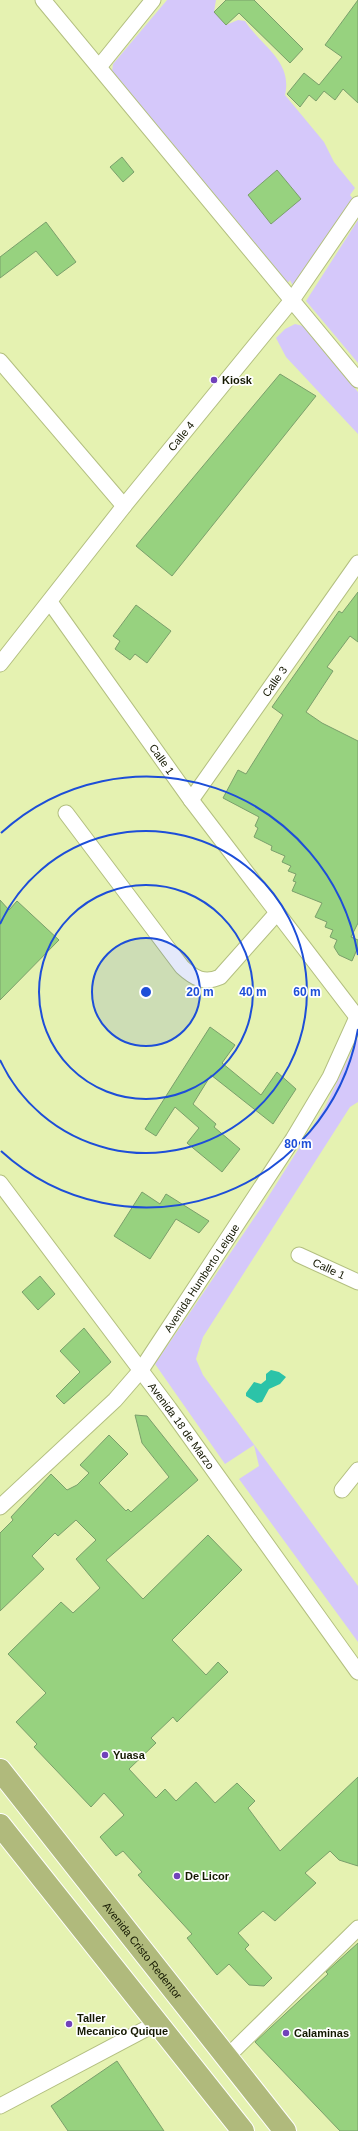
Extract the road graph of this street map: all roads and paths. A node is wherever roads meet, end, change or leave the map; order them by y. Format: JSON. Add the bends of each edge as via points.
{"nodes":[{"id":1,"x":43,"y":0,"type":"edge"},
{"id":2,"x":153,"y":0,"type":"edge"},
{"id":3,"x":99,"y":67,"type":"junction"},
{"id":4,"x":358,"y":204,"type":"edge"},
{"id":5,"x":292,"y":300,"type":"junction"},
{"id":6,"x":0,"y":361,"type":"edge"},
{"id":7,"x":358,"y":380,"type":"edge"},
{"id":8,"x":124,"y":506,"type":"junction"},
{"id":9,"x":358,"y":563,"type":"edge"},
{"id":10,"x":50,"y":602,"type":"junction"},
{"id":11,"x":0,"y":664,"type":"edge"},
{"id":12,"x":191,"y":800,"type":"junction"},
{"id":13,"x":66,"y":813,"type":"dead end"},
{"id":14,"x":276,"y":914,"type":"junction"},
{"id":15,"x":357,"y":1016,"type":"edge"},
{"id":16,"x":0,"y":1183,"type":"edge"},
{"id":17,"x":299,"y":1255,"type":"dead end"},
{"id":18,"x":358,"y":1282,"type":"edge"},
{"id":19,"x":141,"y":1370,"type":"junction"},
{"id":20,"x":358,"y":1470,"type":"edge"},
{"id":21,"x":342,"y":1490,"type":"dead end"},
{"id":22,"x":0,"y":1507,"type":"edge"},
{"id":23,"x":358,"y":1672,"type":"edge"},
{"id":24,"x":0,"y":1770,"type":"edge"},
{"id":25,"x":0,"y":1826,"type":"edge"},
{"id":26,"x":358,"y":1928,"type":"edge"},
{"id":27,"x":157,"y":2022,"type":"junction"},
{"id":28,"x":227,"y":2057,"type":"junction"},
{"id":29,"x":0,"y":2106,"type":"edge"},
{"id":30,"x":244,"y":2131,"type":"edge"},
{"id":31,"x":285,"y":2131,"type":"edge"}],
"edges":[{"from":1,"to":3,"type":"street"},
{"from":2,"to":3,"type":"street"},
{"from":3,"to":5,"type":"street"},
{"from":4,"to":5,"type":"street","name":"Calle 4"},
{"from":5,"to":7,"type":"street"},
{"from":5,"to":8,"type":"street","name":"Calle 4"},
{"from":6,"to":8,"type":"street"},
{"from":8,"to":10,"type":"street","name":"Calle 4"},
{"from":9,"to":12,"type":"street","name":"Calle 3"},
{"from":10,"to":11,"type":"street","name":"Calle 4"},
{"from":10,"to":12,"type":"street","name":"Calle 1"},
{"from":12,"to":14,"type":"street","name":"Calle 1"},
{"from":13,"to":14,"type":"street","via":[[182,967],[193,977],[210,981],[220,976]]},
{"from":14,"to":15,"type":"street","name":"Calle 1"},
{"from":15,"to":19,"type":"street","name":"Avenida Humberto Leigue","via":[[330,1077],[293,1139]]},
{"from":16,"to":19,"type":"street","name":"Avenida 18 de Marzo"},
{"from":17,"to":18,"type":"street","name":"Calle 1"},
{"from":19,"to":22,"type":"street","name":"Avenida Humberto Leigue","via":[[115,1400]]},
{"from":19,"to":23,"type":"street","name":"Avenida 18 de Marzo"},
{"from":20,"to":21,"type":"street"},
{"from":24,"to":28,"type":"highway","name":"Avenida Cristo Redentor"},
{"from":25,"to":27,"type":"highway"},
{"from":26,"to":28,"type":"street"},
{"from":27,"to":29,"type":"street"},
{"from":27,"to":30,"type":"highway"},
{"from":28,"to":31,"type":"highway","name":"Avenida Cristo Redentor"}]}
